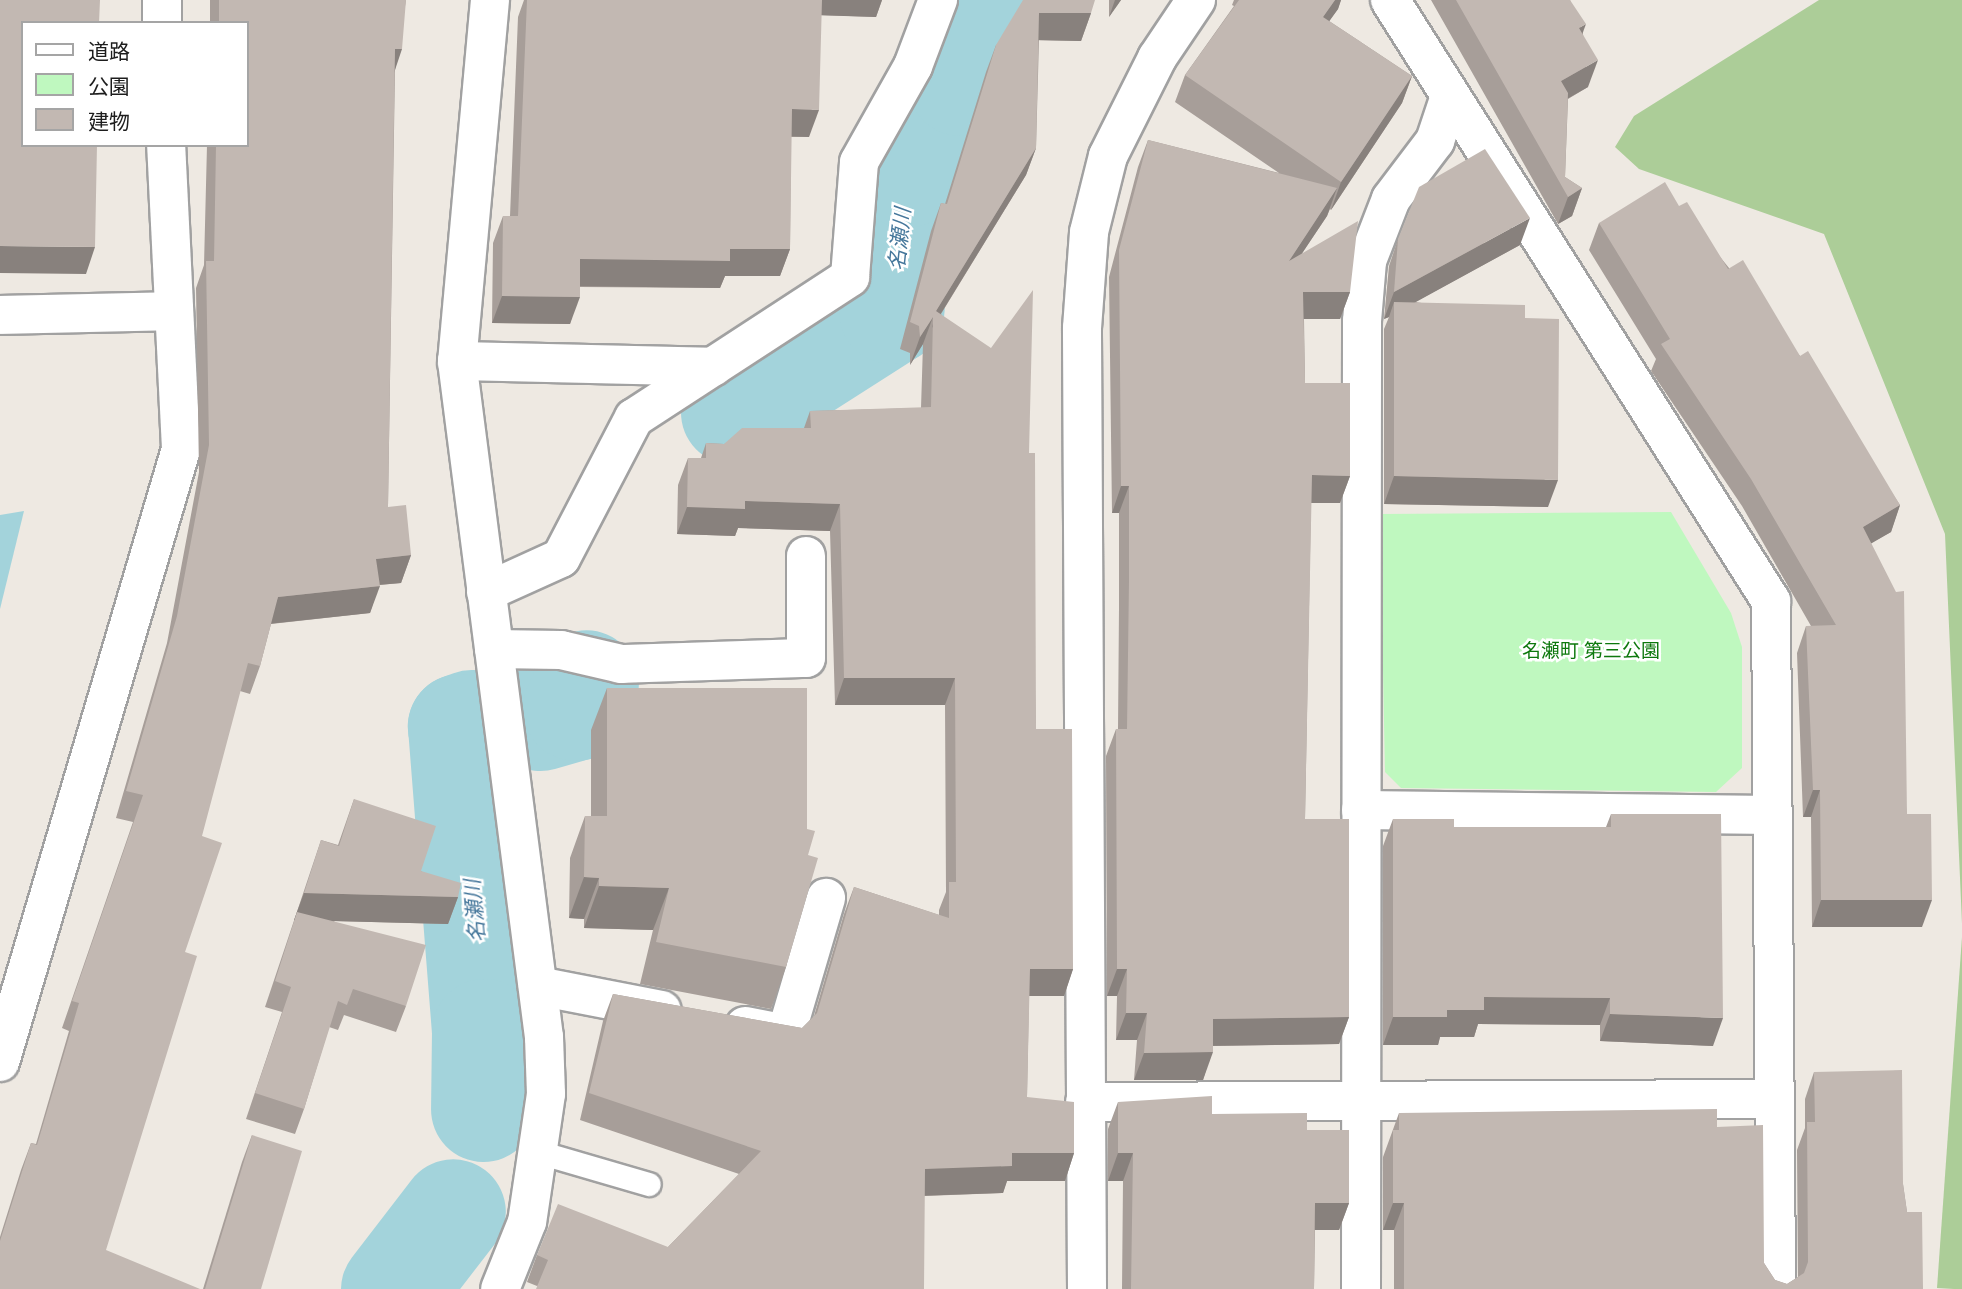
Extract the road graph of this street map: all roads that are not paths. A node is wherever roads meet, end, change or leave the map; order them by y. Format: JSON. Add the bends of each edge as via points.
{"nodes":[{"id":1,"x":162,"y":0,"type":"edge"},
{"id":2,"x":490,"y":0,"type":"edge"},
{"id":3,"x":939,"y":0,"type":"edge"},
{"id":4,"x":1196,"y":0,"type":"edge"},
{"id":5,"x":1390,"y":0,"type":"edge"},
{"id":6,"x":162,"y":21,"type":"edge"},
{"id":7,"x":1450,"y":96,"type":"junction"},
{"id":8,"x":166,"y":147,"type":"edge"},
{"id":9,"x":172,"y":311,"type":"junction"},
{"id":10,"x":0,"y":315,"type":"edge"},
{"id":11,"x":457,"y":361,"type":"junction"},
{"id":12,"x":713,"y":367,"type":"junction"},
{"id":13,"x":806,"y":556,"type":"dead end"},
{"id":14,"x":486,"y":592,"type":"junction"},
{"id":15,"x":494,"y":649,"type":"junction"},
{"id":16,"x":1361,"y":810,"type":"junction"},
{"id":17,"x":1773,"y":815,"type":"junction"},
{"id":18,"x":826,"y":898,"type":"dead end"},
{"id":19,"x":538,"y":986,"type":"junction"},
{"id":20,"x":0,"y":1062,"type":"edge"},
{"id":21,"x":1774,"y":1099,"type":"junction"},
{"id":22,"x":1361,"y":1101,"type":"junction"},
{"id":23,"x":1086,"y":1102,"type":"junction"},
{"id":24,"x":542,"y":1153,"type":"junction"},
{"id":25,"x":649,"y":1184,"type":"dead end"},
{"id":26,"x":500,"y":1289,"type":"edge"},
{"id":27,"x":1087,"y":1289,"type":"edge"},
{"id":28,"x":1361,"y":1289,"type":"edge"},
{"id":29,"x":1776,"y":1289,"type":"edge"}],
"edges":[{"from":1,"to":6,"type":"street"},
{"from":2,"to":11,"type":"street"},
{"from":3,"to":12,"type":"street","via":[[914,66],[859,162],[850,277]]},
{"from":4,"to":23,"type":"street","via":[[1157,58],[1108,156],[1089,232],[1082,328]]},
{"from":5,"to":7,"type":"street"},
{"from":7,"to":16,"type":"street","via":[[1435,141],[1391,199],[1367,261],[1362,321]]},
{"from":7,"to":17,"type":"street","via":[[1771,601]]},
{"from":8,"to":9,"type":"street"},
{"from":9,"to":10,"type":"street"},
{"from":9,"to":20,"type":"street","via":[[181,449]]},
{"from":11,"to":12,"type":"street"},
{"from":11,"to":14,"type":"street"},
{"from":12,"to":14,"type":"street","via":[[634,418],[561,558]]},
{"from":13,"to":15,"type":"street","via":[[806,658],[621,664],[561,650]]},
{"from":14,"to":15,"type":"street"},
{"from":15,"to":19,"type":"street"},
{"from":16,"to":17,"type":"street"},
{"from":16,"to":22,"type":"street"},
{"from":17,"to":21,"type":"street"},
{"from":18,"to":19,"type":"street","via":[[786,1034]]},
{"from":19,"to":24,"type":"street","via":[[546,1094]]},
{"from":21,"to":22,"type":"street"},
{"from":21,"to":29,"type":"street"},
{"from":22,"to":23,"type":"street"},
{"from":22,"to":28,"type":"street"},
{"from":23,"to":27,"type":"street"},
{"from":24,"to":25,"type":"lane"},
{"from":24,"to":26,"type":"street","via":[[527,1222]]}]}
